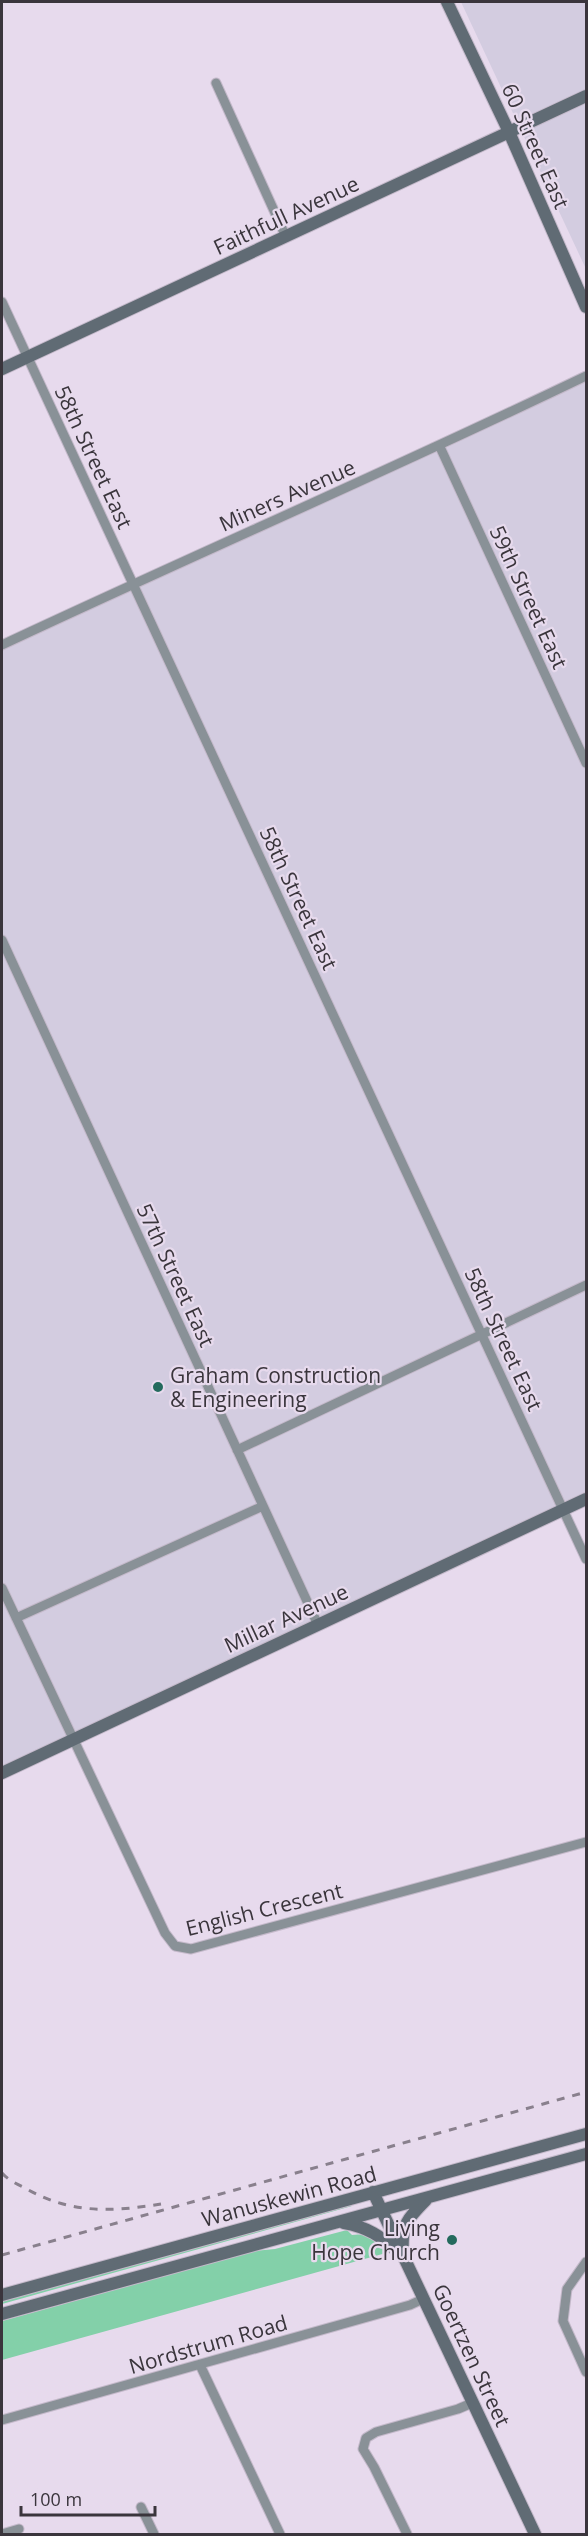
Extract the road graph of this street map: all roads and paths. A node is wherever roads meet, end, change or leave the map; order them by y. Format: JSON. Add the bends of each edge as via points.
{"nodes":[{"id":1,"x":447,"y":2,"type":"edge"},
{"id":2,"x":216,"y":83,"type":"dead end"},
{"id":3,"x":586,"y":96,"type":"edge"},
{"id":4,"x":509,"y":132,"type":"junction"},
{"id":5,"x":286,"y":237,"type":"junction"},
{"id":6,"x":2,"y":302,"type":"edge"},
{"id":7,"x":586,"y":307,"type":"edge"},
{"id":8,"x":27,"y":357,"type":"junction"},
{"id":9,"x":2,"y":369,"type":"edge"},
{"id":10,"x":586,"y":376,"type":"edge"},
{"id":11,"x":440,"y":447,"type":"junction"},
{"id":12,"x":133,"y":583,"type":"junction"},
{"id":13,"x":2,"y":645,"type":"edge"},
{"id":14,"x":586,"y":763,"type":"edge"},
{"id":15,"x":2,"y":940,"type":"edge"},
{"id":16,"x":586,"y":1285,"type":"edge"},
{"id":17,"x":481,"y":1334,"type":"junction"},
{"id":18,"x":237,"y":1450,"type":"junction"},
{"id":19,"x":586,"y":1499,"type":"edge"},
{"id":20,"x":263,"y":1506,"type":"junction"},
{"id":21,"x":564,"y":1510,"type":"junction"},
{"id":22,"x":586,"y":1559,"type":"edge"},
{"id":23,"x":2,"y":1588,"type":"edge"},
{"id":24,"x":15,"y":1618,"type":"junction"},
{"id":25,"x":318,"y":1625,"type":"junction"},
{"id":26,"x":74,"y":1738,"type":"junction"},
{"id":27,"x":2,"y":1773,"type":"edge"},
{"id":28,"x":586,"y":1842,"type":"edge"},
{"id":29,"x":586,"y":2134,"type":"edge"},
{"id":30,"x":586,"y":2154,"type":"edge"},
{"id":31,"x":372,"y":2193,"type":"junction"},
{"id":32,"x":428,"y":2198,"type":"junction"},
{"id":33,"x":381,"y":2211,"type":"junction"},
{"id":34,"x":341,"y":2222,"type":"junction"},
{"id":35,"x":404,"y":2257,"type":"junction"},
{"id":36,"x":586,"y":2262,"type":"edge"},
{"id":37,"x":2,"y":2295,"type":"edge"},
{"id":38,"x":423,"y":2300,"type":"junction"},
{"id":39,"x":2,"y":2314,"type":"edge"},
{"id":40,"x":200,"y":2365,"type":"junction"},
{"id":41,"x":586,"y":2372,"type":"edge"},
{"id":42,"x":472,"y":2403,"type":"junction"},
{"id":43,"x":2,"y":2420,"type":"edge"},
{"id":44,"x":141,"y":2507,"type":"dead end"},
{"id":45,"x":19,"y":2529,"type":"dead end"},
{"id":46,"x":2,"y":2534,"type":"edge"},
{"id":47,"x":154,"y":2535,"type":"edge"},
{"id":48,"x":280,"y":2535,"type":"edge"},
{"id":49,"x":407,"y":2535,"type":"edge"},
{"id":50,"x":535,"y":2535,"type":"edge"}],
"edges":[{"from":1,"to":4,"type":"street","name":"60 Street East"},
{"from":2,"to":5,"type":"street"},
{"from":3,"to":4,"type":"street","name":"Faithfull Avenue"},
{"from":4,"to":5,"type":"street","name":"Faithfull Avenue"},
{"from":4,"to":7,"type":"street","name":"60 Street East"},
{"from":5,"to":8,"type":"street","name":"Faithfull Avenue"},
{"from":6,"to":8,"type":"street","name":"58th Street East"},
{"from":8,"to":9,"type":"street","name":"Faithfull Avenue"},
{"from":8,"to":12,"type":"street","name":"58th Street East"},
{"from":10,"to":11,"type":"street","name":"Miners Avenue"},
{"from":11,"to":12,"type":"street","name":"Miners Avenue"},
{"from":11,"to":14,"type":"street","name":"59th Street East"},
{"from":12,"to":13,"type":"street","name":"Miners Avenue"},
{"from":12,"to":17,"type":"street","name":"58th Street East"},
{"from":15,"to":18,"type":"street","name":"57th Street East"},
{"from":16,"to":17,"type":"street"},
{"from":17,"to":18,"type":"street"},
{"from":17,"to":21,"type":"street","name":"58th Street East"},
{"from":18,"to":20,"type":"street","name":"57th Street East"},
{"from":19,"to":21,"type":"street","name":"Millar Avenue"},
{"from":20,"to":24,"type":"street"},
{"from":20,"to":25,"type":"street","name":"57th Street East"},
{"from":21,"to":22,"type":"street"},
{"from":21,"to":25,"type":"street","name":"Millar Avenue"},
{"from":23,"to":24,"type":"street"},
{"from":24,"to":26,"type":"street"},
{"from":25,"to":26,"type":"street","name":"Millar Avenue"},
{"from":26,"to":27,"type":"street","name":"Millar Avenue"},
{"from":26,"to":28,"type":"street","name":"English Crescent","via":[[165,1934],[175,1947],[183,1949]]},
{"from":29,"to":31,"type":"street","name":"Wanuskewin Road"},
{"from":30,"to":32,"type":"street","name":"Wanuskewin Road"},
{"from":31,"to":33,"type":"street","name":"Goertzen Street"},
{"from":31,"to":37,"type":"street","name":"Wanuskewin Road"},
{"from":32,"to":33,"type":"street","name":"Wanuskewin Road"},
{"from":32,"to":35,"type":"street","via":[[408,2218],[402,2238]]},
{"from":33,"to":34,"type":"street","name":"Wanuskewin Road"},
{"from":33,"to":35,"type":"street","name":"Goertzen Street"},
{"from":34,"to":35,"type":"street","via":[[375,2232]]},
{"from":34,"to":39,"type":"street","name":"Wanuskewin Road"},
{"from":35,"to":38,"type":"street","name":"Goertzen Street"},
{"from":36,"to":41,"type":"street","via":[[567,2289],[563,2321]]},
{"from":38,"to":40,"type":"street","name":"Nordstrum Road"},
{"from":38,"to":42,"type":"street","name":"Goertzen Street"},
{"from":40,"to":43,"type":"street","name":"Nordstrum Road"},
{"from":40,"to":48,"type":"street"},
{"from":42,"to":49,"type":"street","via":[[366,2438],[363,2449]]},
{"from":42,"to":50,"type":"street","name":"Goertzen Street"},
{"from":44,"to":47,"type":"street"},
{"from":45,"to":46,"type":"street"}]}
